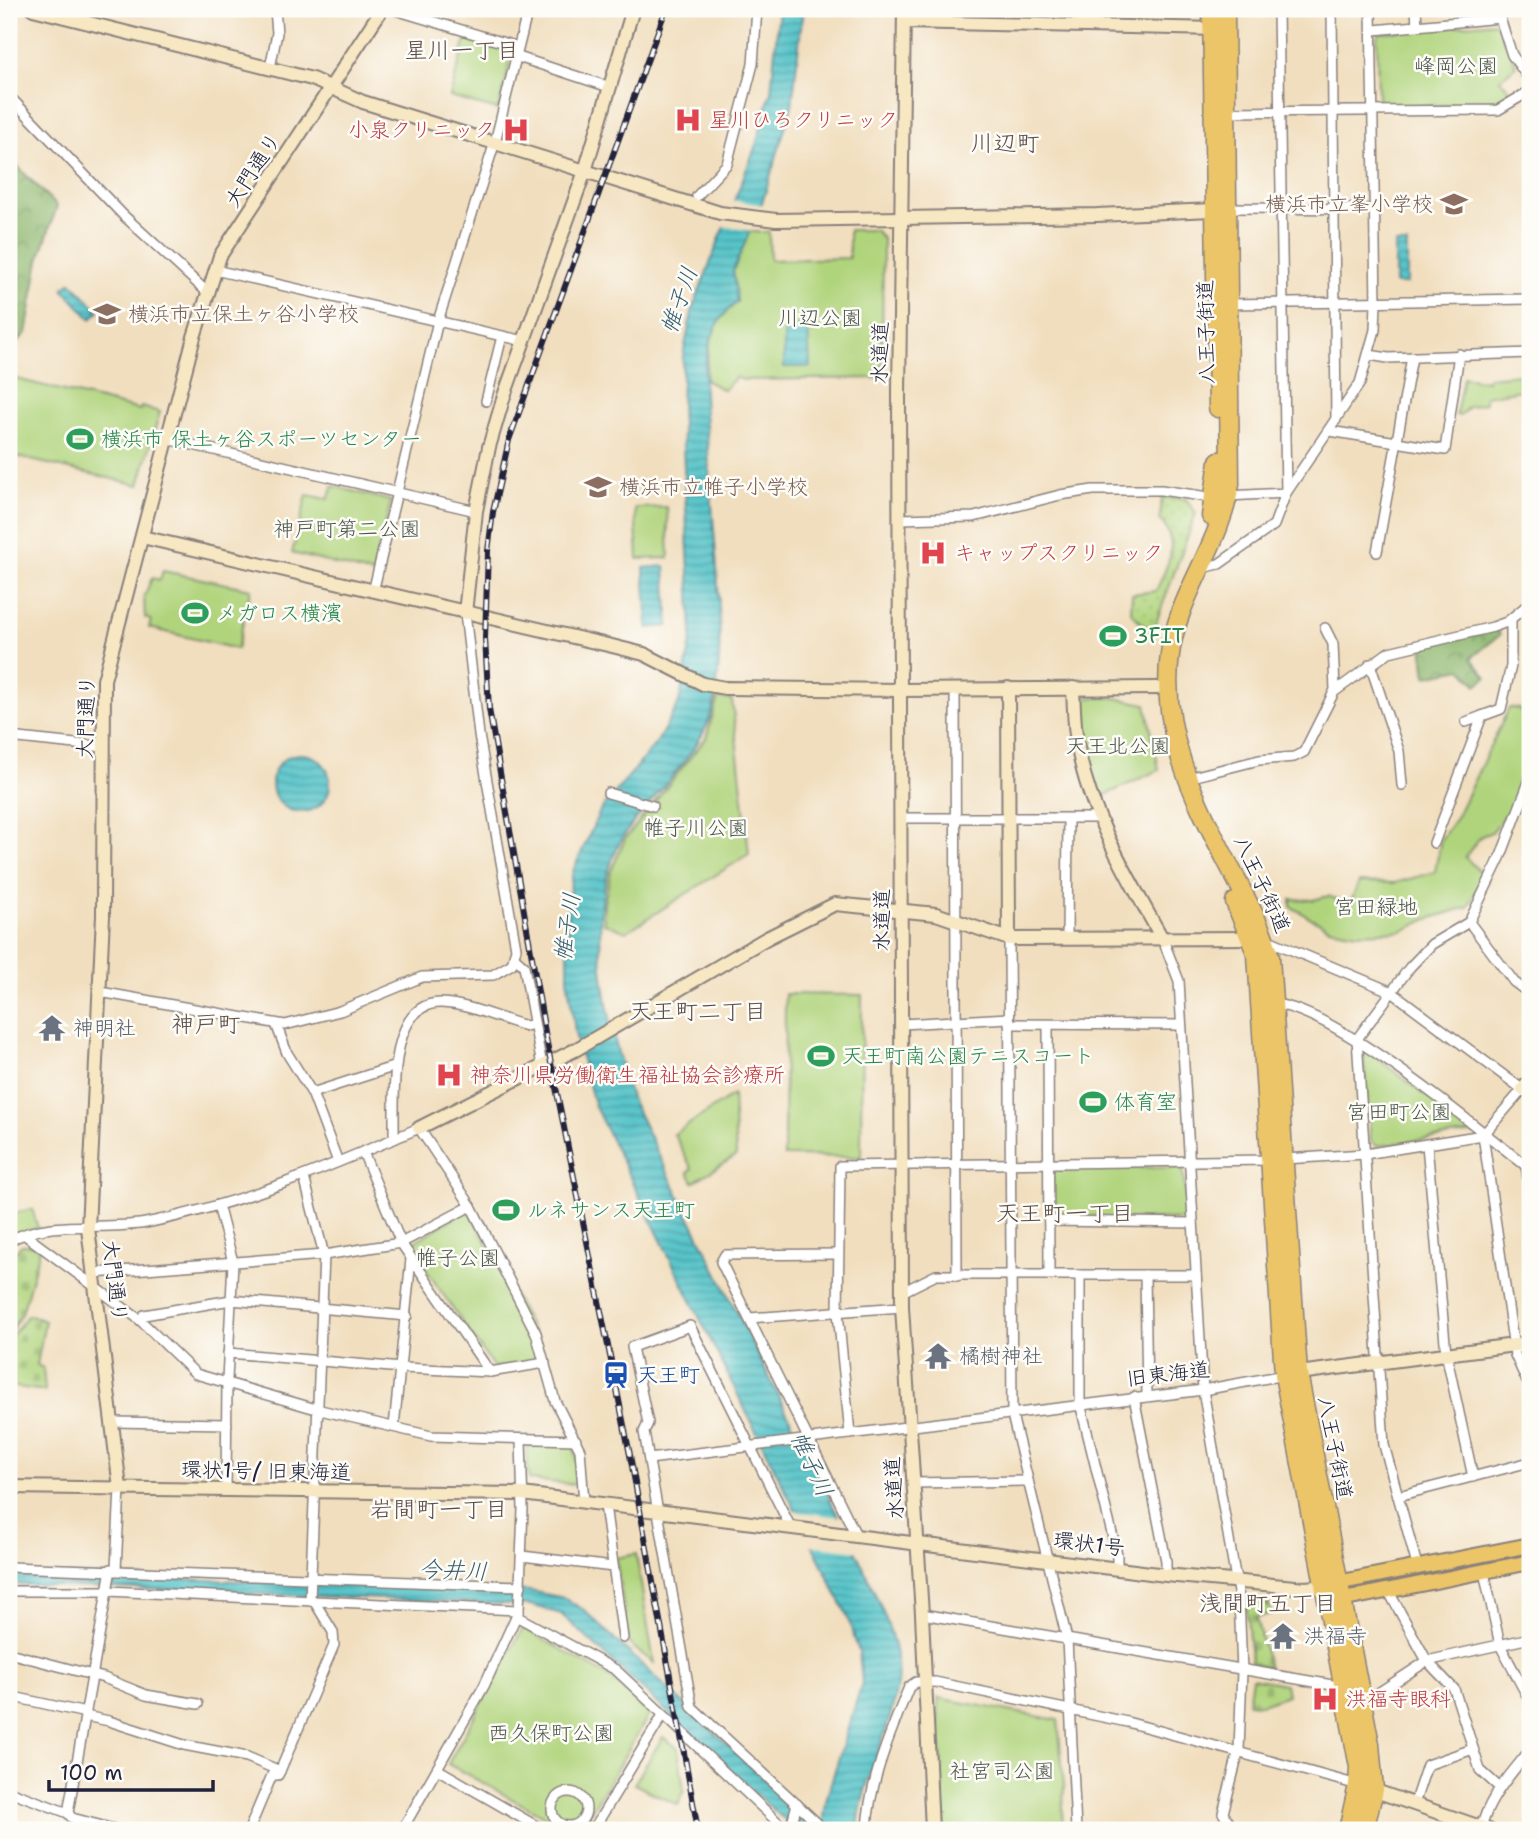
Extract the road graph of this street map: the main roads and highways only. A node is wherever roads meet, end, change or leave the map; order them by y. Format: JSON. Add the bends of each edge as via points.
{"nodes":[{"id":1,"x":1212,"y":9,"type":"edge"},
{"id":2,"x":1225,"y":9,"type":"edge"},
{"id":3,"x":1219,"y":30,"type":"junction"},
{"id":4,"x":1220,"y":209,"type":"junction"},
{"id":5,"x":1222,"y":497,"type":"junction"},
{"id":6,"x":1258,"y":938,"type":"junction"},
{"id":7,"x":1276,"y":1160,"type":"junction"},
{"id":8,"x":1530,"y":1545,"type":"edge"},
{"id":9,"x":1530,"y":1562,"type":"edge"},
{"id":10,"x":1334,"y":1591,"type":"junction"},
{"id":11,"x":1366,"y":1788,"type":"junction"},
{"id":12,"x":1348,"y":1830,"type":"edge"},
{"id":13,"x":1364,"y":1830,"type":"edge"}],
"edges":[{"from":1,"to":3,"type":"highway","name":"八王子街道"},
{"from":2,"to":3,"type":"highway","name":"八王子街道"},
{"from":3,"to":4,"type":"highway","name":"八王子街道"},
{"from":3,"to":4,"type":"highway","name":"八王子街道","via":[[1226,112]]},
{"from":4,"to":5,"type":"highway","name":"八王子街道"},
{"from":4,"to":5,"type":"highway","name":"八王子街道","via":[[1228,304],[1231,459]]},
{"from":5,"to":6,"type":"highway","name":"八王子街道","via":[[1219,529],[1178,624],[1168,675],[1174,737],[1186,779]]},
{"from":5,"to":6,"type":"highway","name":"八王子街道","via":[[1169,616],[1158,659],[1160,726],[1176,783]]},
{"from":6,"to":7,"type":"highway","name":"八王子街道"},
{"from":6,"to":7,"type":"highway","name":"八王子街道","via":[[1270,957]]},
{"from":7,"to":10,"type":"highway","name":"八王子街道","via":[[1291,1374]]},
{"from":8,"to":10,"type":"main road","name":"環状1号"},
{"from":9,"to":10,"type":"main road","name":"環状1号","via":[[1390,1592]]},
{"from":10,"to":11,"type":"highway","name":"八王子街道","via":[[1344,1687]]},
{"from":10,"to":11,"type":"highway","name":"八王子街道","via":[[1362,1699]]},
{"from":11,"to":12,"type":"highway","name":"八王子街道"},
{"from":11,"to":13,"type":"highway","name":"八王子街道"}]}
